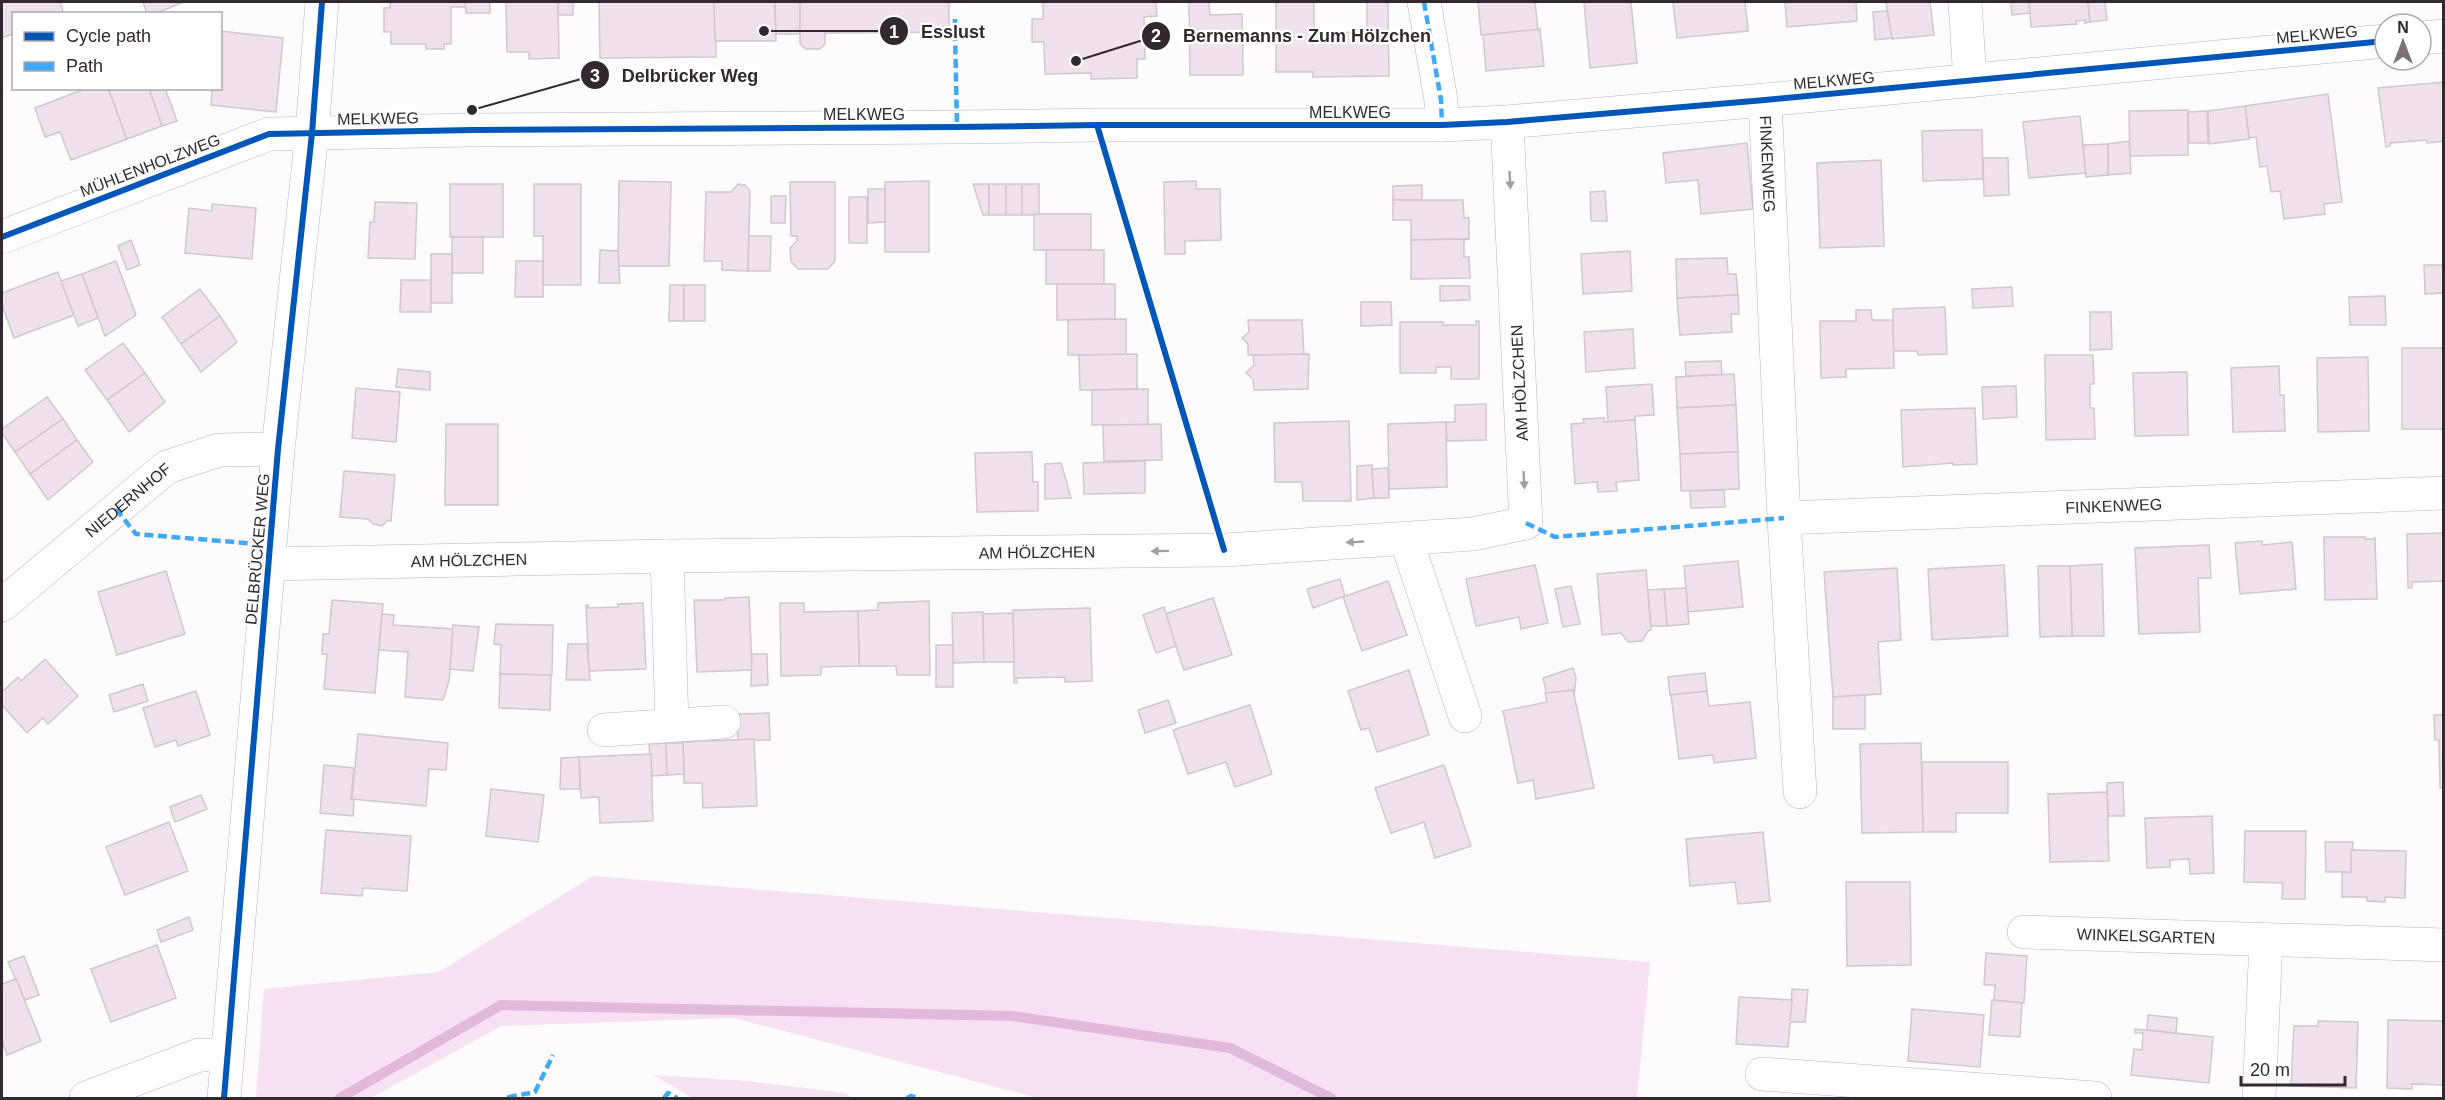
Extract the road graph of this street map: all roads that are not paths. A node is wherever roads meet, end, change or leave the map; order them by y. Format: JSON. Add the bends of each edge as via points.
{"nodes":[{"id":1,"x":321,"y":2,"type":"edge"},
{"id":2,"x":1424,"y":2,"type":"edge"},
{"id":3,"x":1965,"y":2,"type":"edge"},
{"id":4,"x":2373,"y":43,"type":"edge"},
{"id":5,"x":1970,"y":81,"type":"junction"},
{"id":6,"x":1765,"y":100,"type":"junction"},
{"id":7,"x":1507,"y":122,"type":"junction"},
{"id":8,"x":1442,"y":124,"type":"junction"},
{"id":9,"x":312,"y":133,"type":"junction"},
{"id":10,"x":2,"y":237,"type":"edge"},
{"id":11,"x":278,"y":449,"type":"junction"},
{"id":12,"x":2444,"y":493,"type":"edge"},
{"id":13,"x":1784,"y":518,"type":"junction"},
{"id":14,"x":1406,"y":540,"type":"junction"},
{"id":15,"x":667,"y":556,"type":"junction"},
{"id":16,"x":269,"y":564,"type":"junction"},
{"id":17,"x":2,"y":605,"type":"edge"},
{"id":18,"x":1465,"y":716,"type":"dead end"},
{"id":19,"x":724,"y":722,"type":"dead end"},
{"id":20,"x":672,"y":725,"type":"junction"},
{"id":21,"x":604,"y":730,"type":"dead end"},
{"id":22,"x":1800,"y":792,"type":"dead end"},
{"id":23,"x":2024,"y":932,"type":"dead end"},
{"id":24,"x":2266,"y":941,"type":"junction"},
{"id":25,"x":2444,"y":945,"type":"edge"},
{"id":26,"x":227,"y":1054,"type":"junction"},
{"id":27,"x":1762,"y":1074,"type":"dead end"},
{"id":28,"x":86,"y":1098,"type":"edge"},
{"id":29,"x":224,"y":1098,"type":"edge"},
{"id":30,"x":2095,"y":1098,"type":"edge"},
{"id":31,"x":2259,"y":1098,"type":"edge"}],
"edges":[{"from":1,"to":9,"type":"street","name":"DELBRÜCKER WEG"},
{"from":2,"to":8,"type":"street"},
{"from":3,"to":5,"type":"street"},
{"from":4,"to":5,"type":"street","name":"MELKWEG"},
{"from":5,"to":6,"type":"street","name":"MELKWEG"},
{"from":6,"to":7,"type":"street","name":"MELKWEG"},
{"from":6,"to":13,"type":"street","name":"FINKENWEG"},
{"from":7,"to":8,"type":"street","name":"MELKWEG"},
{"from":7,"to":14,"type":"street","name":"AM HÖLZCHEN","one_way":true,"via":[[1526,523],[1473,534]]},
{"from":8,"to":9,"type":"street","name":"MELKWEG"},
{"from":9,"to":10,"type":"street","name":"MÜHLENHOLZWEG","via":[[269,134]]},
{"from":9,"to":11,"type":"street","name":"DELBRÜCKER WEG"},
{"from":11,"to":16,"type":"street","name":"DELBRÜCKER WEG"},
{"from":11,"to":17,"type":"street","name":"NIEDERNHOF","via":[[219,450],[167,467]]},
{"from":12,"to":13,"type":"street","name":"FINKENWEG"},
{"from":13,"to":22,"type":"street","name":"FINKENWEG"},
{"from":14,"to":15,"type":"street","name":"AM HÖLZCHEN","one_way":true,"via":[[1224,550]]},
{"from":14,"to":18,"type":"street"},
{"from":15,"to":16,"type":"street","name":"AM HÖLZCHEN"},
{"from":15,"to":20,"type":"street"},
{"from":16,"to":26,"type":"street","name":"DELBRÜCKER WEG"},
{"from":19,"to":20,"type":"street"},
{"from":20,"to":21,"type":"street"},
{"from":23,"to":24,"type":"street","name":"WINKELSGARTEN"},
{"from":24,"to":25,"type":"street","name":"WINKELSGARTEN"},
{"from":24,"to":31,"type":"street"},
{"from":26,"to":28,"type":"street","via":[[199,1054]]},
{"from":26,"to":29,"type":"street","name":"DELBRÜCKER WEG"},
{"from":27,"to":30,"type":"street"}]}
